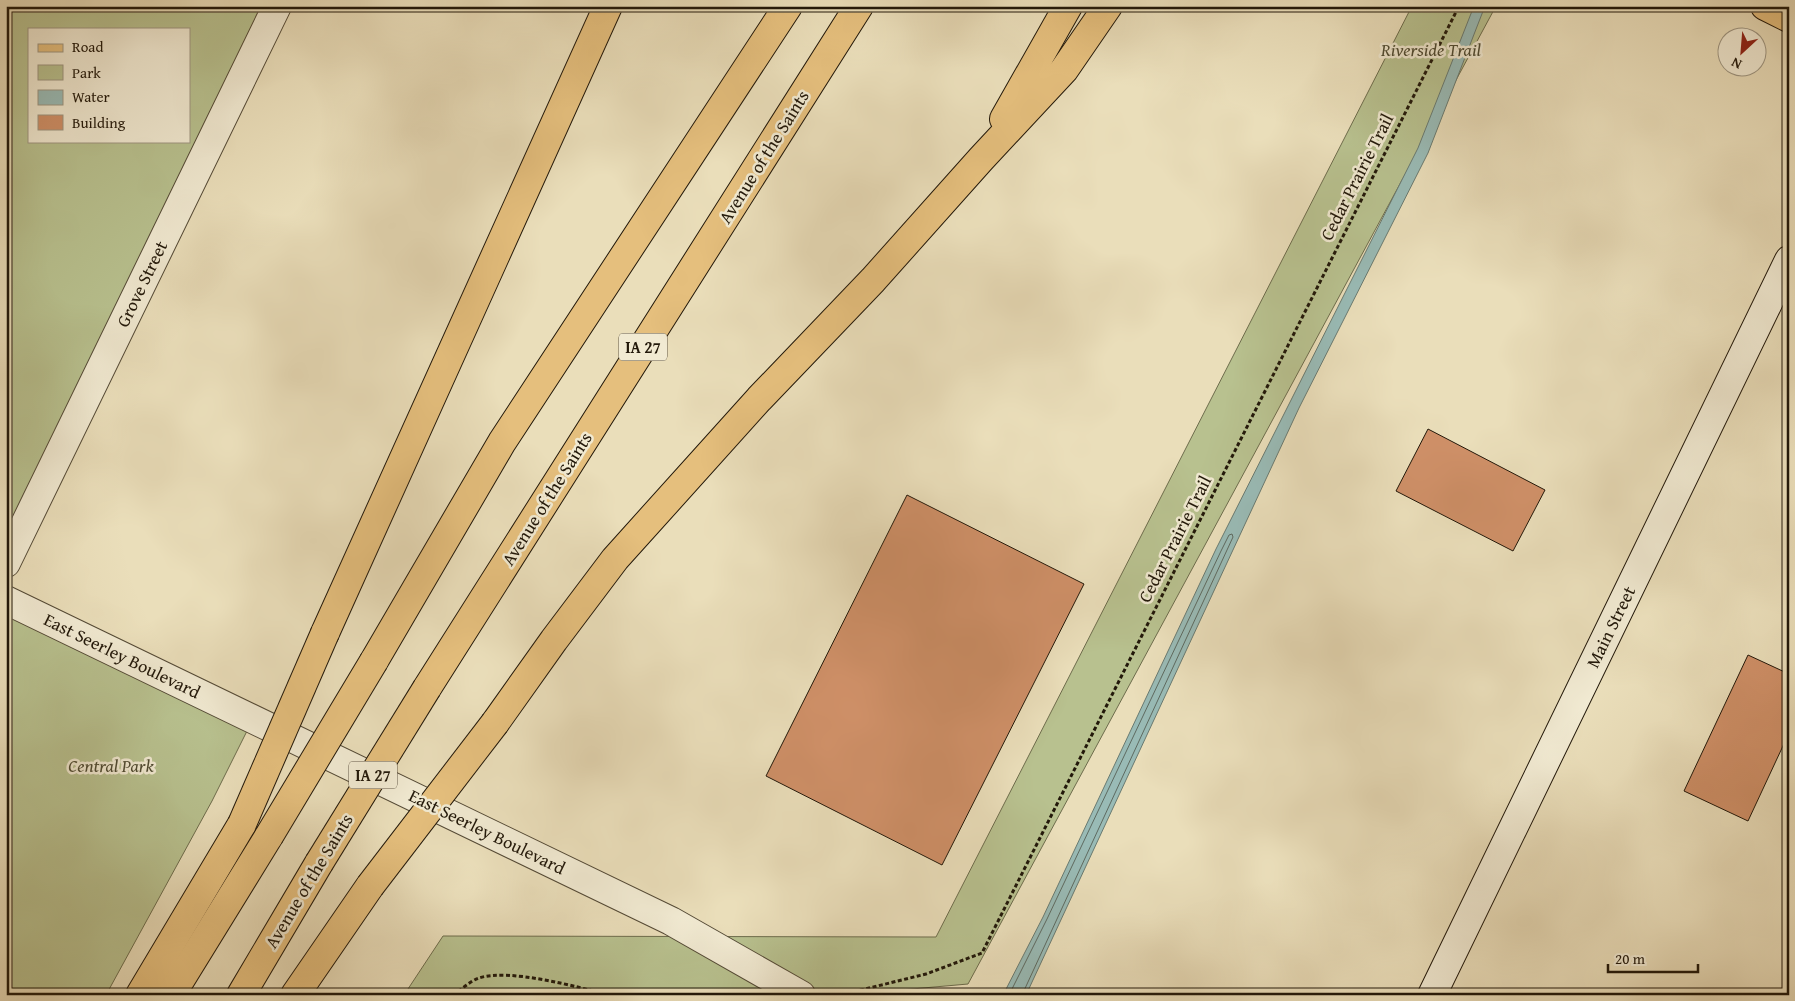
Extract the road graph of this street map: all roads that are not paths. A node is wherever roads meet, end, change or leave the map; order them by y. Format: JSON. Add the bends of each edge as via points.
{"nodes":[{"id":1,"x":277,"y":6,"type":"edge"},
{"id":2,"x":608,"y":6,"type":"edge"},
{"id":3,"x":788,"y":6,"type":"edge"},
{"id":4,"x":859,"y":6,"type":"edge"},
{"id":5,"x":1068,"y":6,"type":"edge"},
{"id":6,"x":1108,"y":6,"type":"edge"},
{"id":7,"x":1765,"y":6,"type":"edge"},
{"id":8,"x":1789,"y":18,"type":"edge"},
{"id":9,"x":981,"y":159,"type":"junction"},
{"id":10,"x":1789,"y":260,"type":"edge"},
{"id":11,"x":6,"y":563,"type":"edge"},
{"id":12,"x":6,"y":600,"type":"edge"},
{"id":13,"x":797,"y":992,"type":"edge"},
{"id":14,"x":140,"y":995,"type":"edge"},
{"id":15,"x":171,"y":995,"type":"edge"},
{"id":16,"x":241,"y":995,"type":"edge"},
{"id":17,"x":295,"y":995,"type":"edge"},
{"id":18,"x":1432,"y":995,"type":"edge"}],
"edges":[{"from":1,"to":11,"type":"street","name":"Grove Street"},
{"from":2,"to":14,"type":"main road","bridge":true,"via":[[324,633],[242,824]]},
{"from":3,"to":15,"type":"main road","bridge":true,"via":[[502,442],[374,661]]},
{"from":4,"to":16,"type":"main road","name":"Avenue of the Saints","number":"IA 27","bridge":true,"via":[[427,688]]},
{"from":5,"to":9,"type":"main road"},
{"from":6,"to":9,"type":"main road","via":[[1064,70]]},
{"from":7,"to":8,"type":"main road"},
{"from":9,"to":17,"type":"main road","bridge":true,"via":[[616,559],[370,886]]},
{"from":10,"to":18,"type":"street","name":"Main Street"},
{"from":12,"to":13,"type":"street","name":"East Seerley Boulevard","via":[[671,921]]}]}
